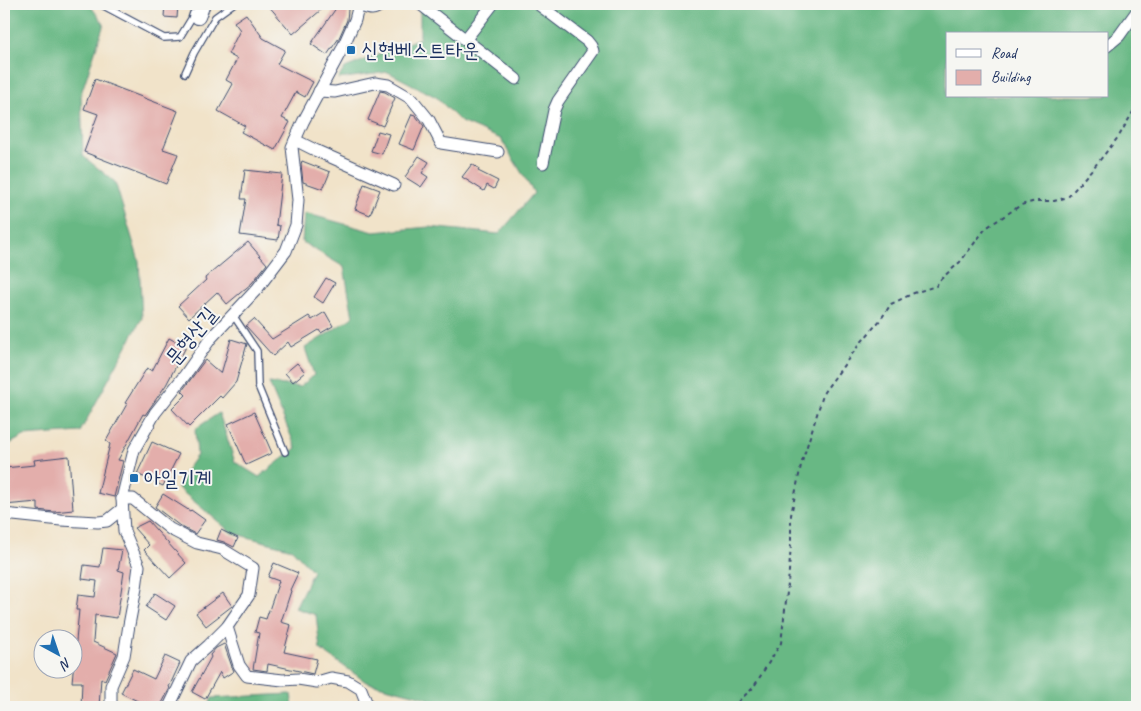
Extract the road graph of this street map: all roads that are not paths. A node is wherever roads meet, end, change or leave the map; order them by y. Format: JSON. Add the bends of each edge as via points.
{"nodes":[{"id":1,"x":100,"y":4,"type":"edge"},
{"id":2,"x":233,"y":4,"type":"edge"},
{"id":3,"x":382,"y":4,"type":"edge"},
{"id":4,"x":420,"y":4,"type":"edge"},
{"id":5,"x":493,"y":4,"type":"edge"},
{"id":6,"x":538,"y":4,"type":"edge"},
{"id":7,"x":359,"y":5,"type":"edge"},
{"id":8,"x":199,"y":8,"type":"edge"},
{"id":9,"x":1137,"y":11,"type":"edge"},
{"id":10,"x":466,"y":40,"type":"junction"},
{"id":11,"x":1108,"y":45,"type":"edge"},
{"id":12,"x":185,"y":73,"type":"dead end"},
{"id":13,"x":516,"y":79,"type":"dead end"},
{"id":14,"x":319,"y":92,"type":"junction"},
{"id":15,"x":295,"y":140,"type":"junction"},
{"id":16,"x":498,"y":152,"type":"dead end"},
{"id":17,"x":543,"y":163,"type":"dead end"},
{"id":18,"x":394,"y":185,"type":"dead end"},
{"id":19,"x":232,"y":315,"type":"junction"},
{"id":20,"x":285,"y":452,"type":"dead end"},
{"id":21,"x":122,"y":504,"type":"junction"},
{"id":22,"x":4,"y":514,"type":"edge"},
{"id":23,"x":227,"y":627,"type":"junction"},
{"id":24,"x":110,"y":707,"type":"edge"},
{"id":25,"x":169,"y":707,"type":"edge"},
{"id":26,"x":368,"y":707,"type":"edge"}],
"edges":[{"from":1,"to":8,"type":"lane","via":[[164,38],[180,37]]},
{"from":2,"to":12,"type":"lane","via":[[215,18]]},
{"from":3,"to":7,"type":"street","via":[[376,9]]},
{"from":4,"to":10,"type":"street"},
{"from":5,"to":10,"type":"street"},
{"from":6,"to":17,"type":"street","via":[[587,41],[593,51],[554,110]]},
{"from":7,"to":14,"type":"street","name":"문형산길","via":[[342,49]]},
{"from":9,"to":11,"type":"street"},
{"from":10,"to":13,"type":"street"},
{"from":14,"to":15,"type":"street","name":"문형산길"},
{"from":14,"to":16,"type":"street","via":[[335,92],[375,83],[388,85],[412,99],[429,120],[441,143]]},
{"from":15,"to":18,"type":"street"},
{"from":15,"to":19,"type":"street","name":"문형산길","via":[[292,147],[298,200],[296,225],[286,251]]},
{"from":19,"to":20,"type":"lane","via":[[257,351],[258,386]]},
{"from":19,"to":21,"type":"street","name":"문형산길","via":[[155,413],[134,450]]},
{"from":21,"to":22,"type":"street","via":[[107,521],[98,522]]},
{"from":21,"to":23,"type":"street","via":[[134,499],[170,529],[197,543],[222,549],[253,568],[249,595]]},
{"from":21,"to":24,"type":"street","name":"문형산길","via":[[124,531],[139,566],[124,656],[111,686]]},
{"from":23,"to":25,"type":"street","via":[[191,661]]},
{"from":23,"to":26,"type":"street","via":[[247,676],[317,682],[331,678],[348,681],[361,689]]}]}
